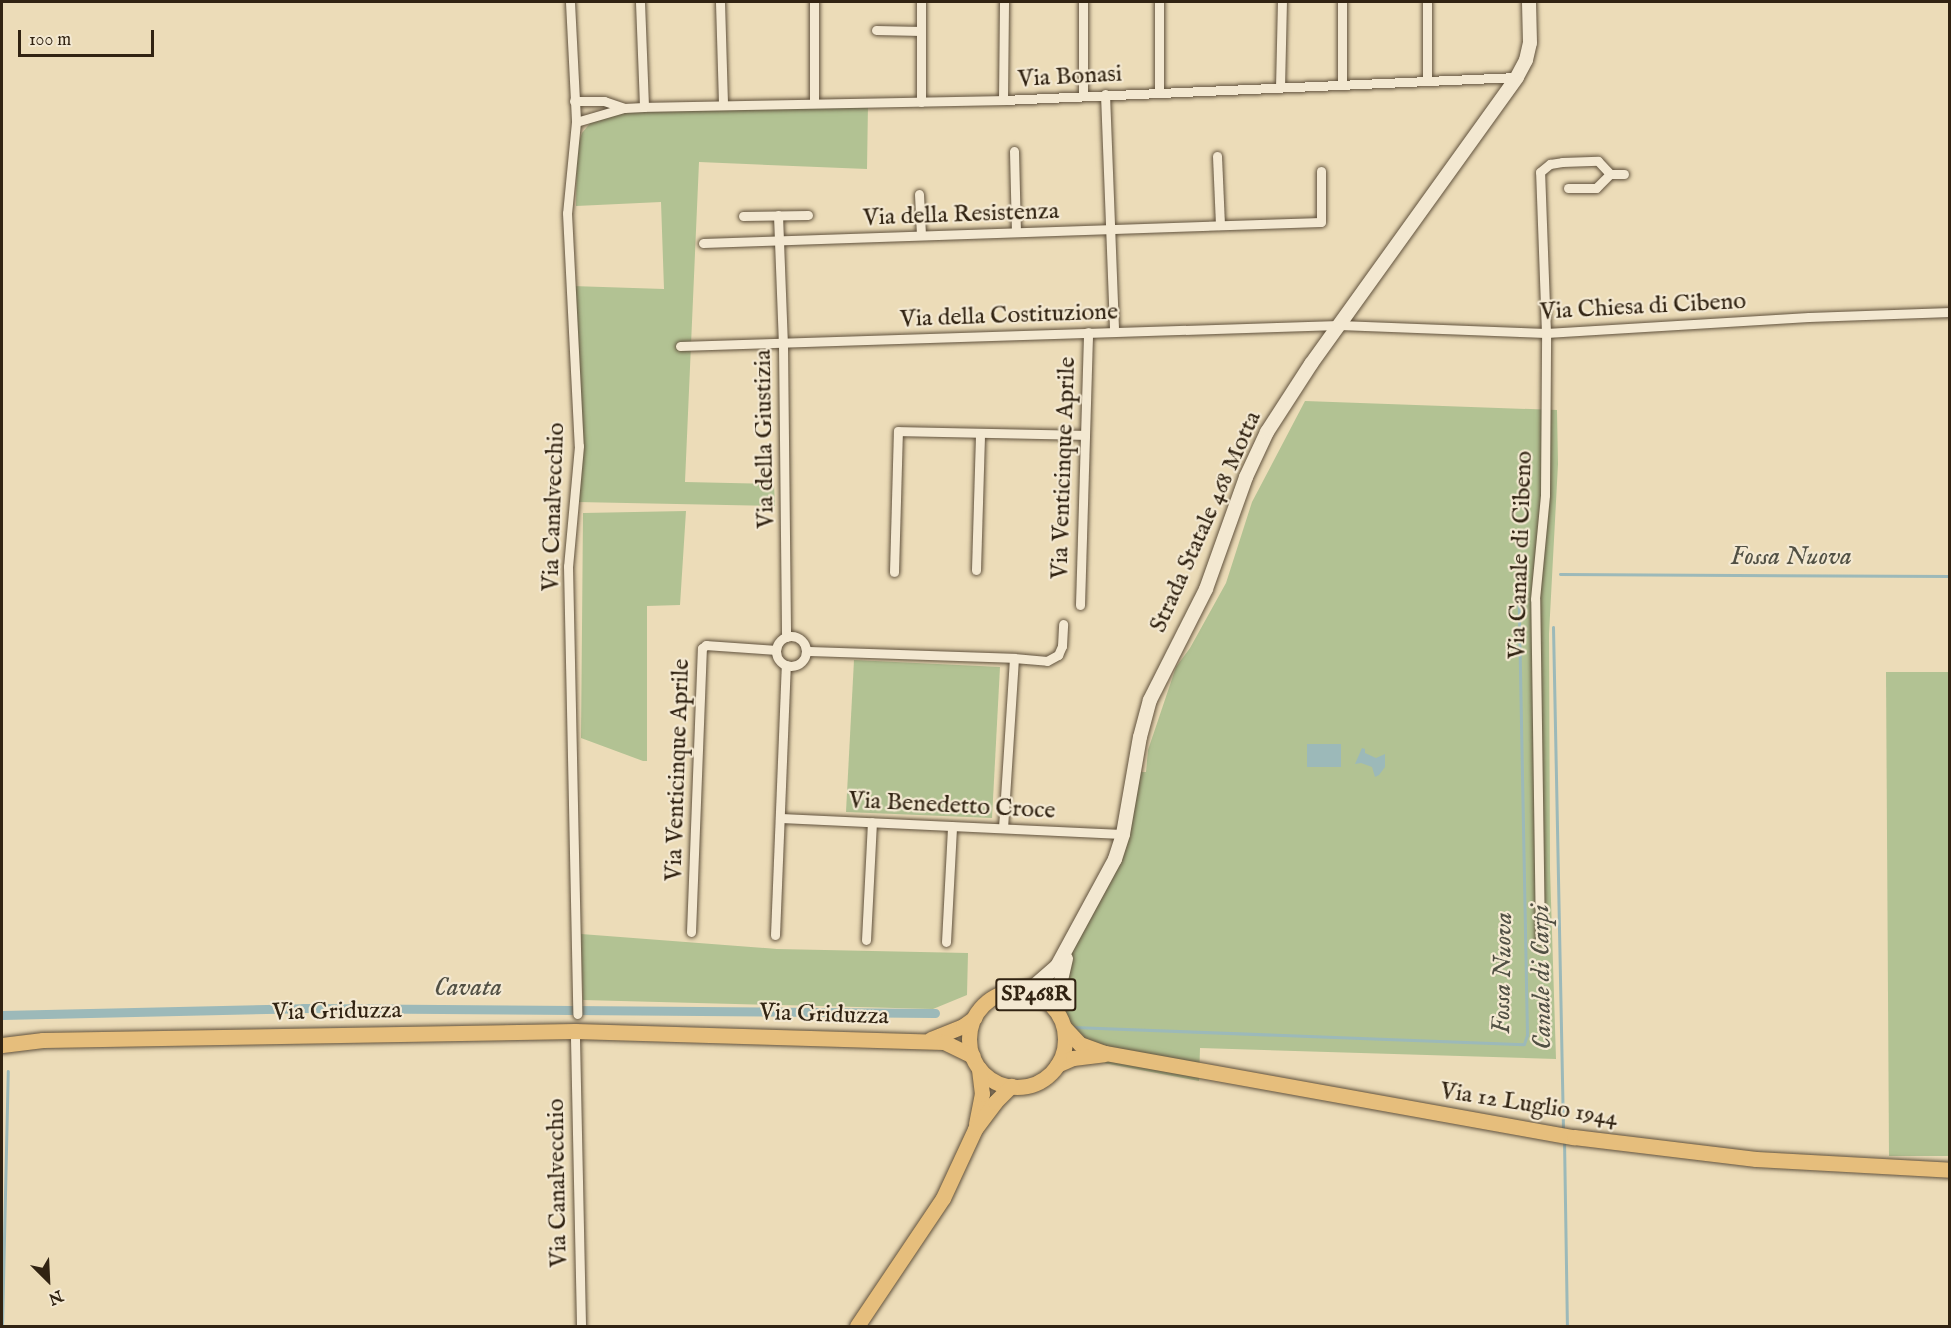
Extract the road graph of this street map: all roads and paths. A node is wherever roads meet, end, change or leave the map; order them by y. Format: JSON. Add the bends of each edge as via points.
{"nodes":[{"id":1,"x":570,"y":2,"type":"edge"},
{"id":2,"x":640,"y":2,"type":"edge"},
{"id":3,"x":720,"y":2,"type":"edge"},
{"id":4,"x":814,"y":2,"type":"edge"},
{"id":5,"x":921,"y":2,"type":"edge"},
{"id":6,"x":1004,"y":2,"type":"edge"},
{"id":7,"x":1083,"y":2,"type":"edge"},
{"id":8,"x":1159,"y":2,"type":"edge"},
{"id":9,"x":1282,"y":2,"type":"edge"},
{"id":10,"x":1342,"y":2,"type":"edge"},
{"id":11,"x":1427,"y":2,"type":"edge"},
{"id":12,"x":1529,"y":2,"type":"edge"},
{"id":13,"x":876,"y":30,"type":"dead end"},
{"id":14,"x":921,"y":31,"type":"junction"},
{"id":15,"x":1517,"y":77,"type":"junction"},
{"id":16,"x":1427,"y":79,"type":"junction"},
{"id":17,"x":1342,"y":85,"type":"junction"},
{"id":18,"x":1280,"y":88,"type":"junction"},
{"id":19,"x":1159,"y":92,"type":"junction"},
{"id":20,"x":1105,"y":94,"type":"junction"},
{"id":21,"x":1083,"y":95,"type":"junction"},
{"id":22,"x":1003,"y":100,"type":"junction"},
{"id":23,"x":574,"y":101,"type":"junction"},
{"id":24,"x":921,"y":102,"type":"junction"},
{"id":25,"x":814,"y":103,"type":"junction"},
{"id":26,"x":723,"y":105,"type":"junction"},
{"id":27,"x":644,"y":107,"type":"junction"},
{"id":28,"x":624,"y":108,"type":"junction"},
{"id":29,"x":576,"y":122,"type":"junction"},
{"id":30,"x":1014,"y":151,"type":"dead end"},
{"id":31,"x":1217,"y":156,"type":"dead end"},
{"id":32,"x":1321,"y":171,"type":"dead end"},
{"id":33,"x":1610,"y":174,"type":"junction"},
{"id":34,"x":1624,"y":174,"type":"dead end"},
{"id":35,"x":1568,"y":188,"type":"dead end"},
{"id":36,"x":919,"y":194,"type":"dead end"},
{"id":37,"x":778,"y":215,"type":"junction"},
{"id":38,"x":808,"y":215,"type":"dead end"},
{"id":39,"x":743,"y":216,"type":"dead end"},
{"id":40,"x":1220,"y":225,"type":"junction"},
{"id":41,"x":1112,"y":229,"type":"junction"},
{"id":42,"x":1016,"y":232,"type":"junction"},
{"id":43,"x":921,"y":235,"type":"junction"},
{"id":44,"x":778,"y":242,"type":"junction"},
{"id":45,"x":703,"y":243,"type":"dead end"},
{"id":46,"x":1950,"y":312,"type":"edge"},
{"id":47,"x":1339,"y":325,"type":"junction"},
{"id":48,"x":1114,"y":331,"type":"junction"},
{"id":49,"x":1088,"y":332,"type":"junction"},
{"id":50,"x":1546,"y":333,"type":"junction"},
{"id":51,"x":783,"y":344,"type":"junction"},
{"id":52,"x":680,"y":346,"type":"dead end"},
{"id":53,"x":980,"y":433,"type":"junction"},
{"id":54,"x":1085,"y":435,"type":"junction"},
{"id":55,"x":976,"y":570,"type":"dead end"},
{"id":56,"x":894,"y":572,"type":"dead end"},
{"id":57,"x":1080,"y":605,"type":"dead end"},
{"id":58,"x":1063,"y":624,"type":"dead end"},
{"id":59,"x":786,"y":637,"type":"junction"},
{"id":60,"x":776,"y":650,"type":"junction"},
{"id":61,"x":806,"y":651,"type":"junction"},
{"id":62,"x":1014,"y":658,"type":"junction"},
{"id":63,"x":786,"y":665,"type":"junction"},
{"id":64,"x":780,"y":818,"type":"junction"},
{"id":65,"x":872,"y":822,"type":"junction"},
{"id":66,"x":952,"y":826,"type":"junction"},
{"id":67,"x":1003,"y":827,"type":"junction"},
{"id":68,"x":1123,"y":834,"type":"junction"},
{"id":69,"x":691,"y":932,"type":"dead end"},
{"id":70,"x":775,"y":935,"type":"dead end"},
{"id":71,"x":866,"y":940,"type":"dead end"},
{"id":72,"x":1540,"y":940,"type":"dead end"},
{"id":73,"x":946,"y":942,"type":"dead end"},
{"id":74,"x":1068,"y":950,"type":"junction"},
{"id":75,"x":1016,"y":991,"type":"junction"},
{"id":76,"x":577,"y":1014,"type":"dead end"},
{"id":77,"x":974,"y":1018,"type":"junction"},
{"id":78,"x":1061,"y":1020,"type":"junction"},
{"id":79,"x":575,"y":1038,"type":"dead end"},
{"id":80,"x":926,"y":1041,"type":"junction"},
{"id":81,"x":2,"y":1046,"type":"edge"},
{"id":82,"x":1105,"y":1053,"type":"junction"},
{"id":83,"x":976,"y":1062,"type":"junction"},
{"id":84,"x":1057,"y":1065,"type":"junction"},
{"id":85,"x":1011,"y":1086,"type":"junction"},
{"id":86,"x":975,"y":1130,"type":"junction"},
{"id":87,"x":1950,"y":1170,"type":"edge"},
{"id":88,"x":581,"y":1326,"type":"edge"},
{"id":89,"x":856,"y":1326,"type":"edge"}],
"edges":[{"from":1,"to":23,"type":"street","name":"Via Canalvecchio"},
{"from":2,"to":27,"type":"street"},
{"from":3,"to":26,"type":"street"},
{"from":4,"to":25,"type":"street"},
{"from":5,"to":14,"type":"street"},
{"from":6,"to":22,"type":"street"},
{"from":7,"to":21,"type":"street"},
{"from":8,"to":19,"type":"street"},
{"from":9,"to":18,"type":"street"},
{"from":10,"to":17,"type":"street"},
{"from":11,"to":16,"type":"street"},
{"from":12,"to":15,"type":"main road","name":"Strada Statale 468 Motta","via":[[1530,43]]},
{"from":13,"to":14,"type":"street"},
{"from":14,"to":24,"type":"street"},
{"from":15,"to":16,"type":"street","name":"Via Bonasi"},
{"from":15,"to":47,"type":"main road","name":"Strada Statale 468 Motta"},
{"from":16,"to":17,"type":"street","name":"Via Bonasi"},
{"from":17,"to":18,"type":"street","name":"Via Bonasi"},
{"from":18,"to":19,"type":"street","name":"Via Bonasi"},
{"from":19,"to":20,"type":"street","name":"Via Bonasi"},
{"from":20,"to":21,"type":"street","name":"Via Bonasi"},
{"from":20,"to":41,"type":"street"},
{"from":21,"to":22,"type":"street","name":"Via Bonasi"},
{"from":22,"to":24,"type":"street","name":"Via Bonasi"},
{"from":23,"to":28,"type":"street","name":"Via Bonasi","via":[[603,101]]},
{"from":23,"to":29,"type":"street","name":"Via Canalvecchio"},
{"from":24,"to":25,"type":"street","name":"Via Bonasi"},
{"from":25,"to":26,"type":"street","name":"Via Bonasi"},
{"from":26,"to":27,"type":"street","name":"Via Bonasi"},
{"from":27,"to":28,"type":"street","name":"Via Bonasi"},
{"from":28,"to":29,"type":"street","name":"Via Bonasi"},
{"from":29,"to":76,"type":"street","name":"Via Canalvecchio","via":[[567,213],[579,446],[568,566]]},
{"from":30,"to":42,"type":"street"},
{"from":31,"to":40,"type":"street"},
{"from":32,"to":40,"type":"street","name":"Via della Resistenza","via":[[1321,222]]},
{"from":33,"to":34,"type":"street"},
{"from":33,"to":35,"type":"street","via":[[1596,188]]},
{"from":33,"to":50,"type":"street","name":"Via Canale di Cibeno","via":[[1598,161],[1562,162],[1540,172]]},
{"from":36,"to":43,"type":"street"},
{"from":37,"to":38,"type":"street"},
{"from":37,"to":39,"type":"street"},
{"from":37,"to":44,"type":"street","name":"Via della Giustizia"},
{"from":40,"to":41,"type":"street","name":"Via della Resistenza"},
{"from":41,"to":42,"type":"street","name":"Via della Resistenza"},
{"from":41,"to":48,"type":"street"},
{"from":42,"to":43,"type":"street","name":"Via della Resistenza"},
{"from":43,"to":44,"type":"street","name":"Via della Resistenza"},
{"from":44,"to":45,"type":"street","name":"Via della Resistenza"},
{"from":44,"to":51,"type":"street","name":"Via della Giustizia"},
{"from":46,"to":50,"type":"street","name":"Via Chiesa di Cibeno"},
{"from":47,"to":48,"type":"street","name":"Via della Costituzione"},
{"from":47,"to":50,"type":"street","name":"Via Chiesa di Cibeno"},
{"from":47,"to":68,"type":"main road","name":"Strada Statale 468 Motta","via":[[1263,440],[1245,477],[1206,589],[1150,700]]},
{"from":48,"to":49,"type":"street","name":"Via della Costituzione"},
{"from":49,"to":51,"type":"street","name":"Via della Costituzione"},
{"from":49,"to":54,"type":"street","name":"Via Venticinque Aprile"},
{"from":50,"to":72,"type":"street","name":"Via Canale di Cibeno","via":[[1545,495],[1536,599]]},
{"from":51,"to":52,"type":"street","name":"Via della Costituzione"},
{"from":51,"to":59,"type":"street","name":"Via della Giustizia"},
{"from":53,"to":54,"type":"street"},
{"from":53,"to":55,"type":"street"},
{"from":53,"to":56,"type":"street","via":[[898,431]]},
{"from":54,"to":57,"type":"street","name":"Via Venticinque Aprile"},
{"from":58,"to":62,"type":"street","via":[[1058,655],[1047,660]]},
{"from":59,"to":60,"type":"street"},
{"from":59,"to":61,"type":"street","via":[[797,637]]},
{"from":60,"to":63,"type":"street","via":[[780,662]]},
{"from":60,"to":69,"type":"street","name":"Via Venticinque Aprile","via":[[706,645],[702,648]]},
{"from":61,"to":62,"type":"street"},
{"from":61,"to":63,"type":"street","via":[[799,663]]},
{"from":62,"to":67,"type":"street"},
{"from":63,"to":64,"type":"street"},
{"from":64,"to":65,"type":"street","name":"Via Benedetto Croce"},
{"from":64,"to":70,"type":"street"},
{"from":65,"to":66,"type":"street","name":"Via Benedetto Croce"},
{"from":65,"to":71,"type":"street"},
{"from":66,"to":67,"type":"street","name":"Via Benedetto Croce"},
{"from":66,"to":73,"type":"street"},
{"from":67,"to":68,"type":"street","name":"Via Benedetto Croce"},
{"from":68,"to":74,"type":"main road","name":"Strada Statale 468 Motta","via":[[1112,867]]},
{"from":74,"to":75,"type":"main road","via":[[1046,978]]},
{"from":74,"to":78,"type":"main road","via":[[1059,988]]},
{"from":75,"to":77,"type":"main road","number":"SP468R","via":[[991,999]]},
{"from":75,"to":78,"type":"main road","number":"SP468R","via":[[1040,996]]},
{"from":77,"to":80,"type":"main road","name":"Via Griduzza"},
{"from":77,"to":83,"type":"main road","number":"SP468R","via":[[970,1037]]},
{"from":78,"to":82,"type":"main road","via":[[1080,1044]]},
{"from":78,"to":84,"type":"main road","number":"SP468R","via":[[1065,1047]]},
{"from":79,"to":88,"type":"street","name":"Via Canalvecchio"},
{"from":80,"to":81,"type":"main road","name":"Via Griduzza","via":[[575,1031],[43,1040]]},
{"from":80,"to":83,"type":"main road","name":"Via Griduzza","via":[[944,1042]]},
{"from":82,"to":84,"type":"main road"},
{"from":82,"to":87,"type":"main road","name":"Via 12 Luglio 1944","via":[[1574,1137],[1756,1159]]},
{"from":83,"to":85,"type":"main road","via":[[999,1083]]},
{"from":83,"to":86,"type":"main road","number":"SP468R","via":[[982,1094]]},
{"from":84,"to":85,"type":"main road","via":[[1037,1082]]},
{"from":85,"to":86,"type":"main road","number":"SP468R"},
{"from":86,"to":89,"type":"main road","number":"SP468R","via":[[943,1198]]}]}
